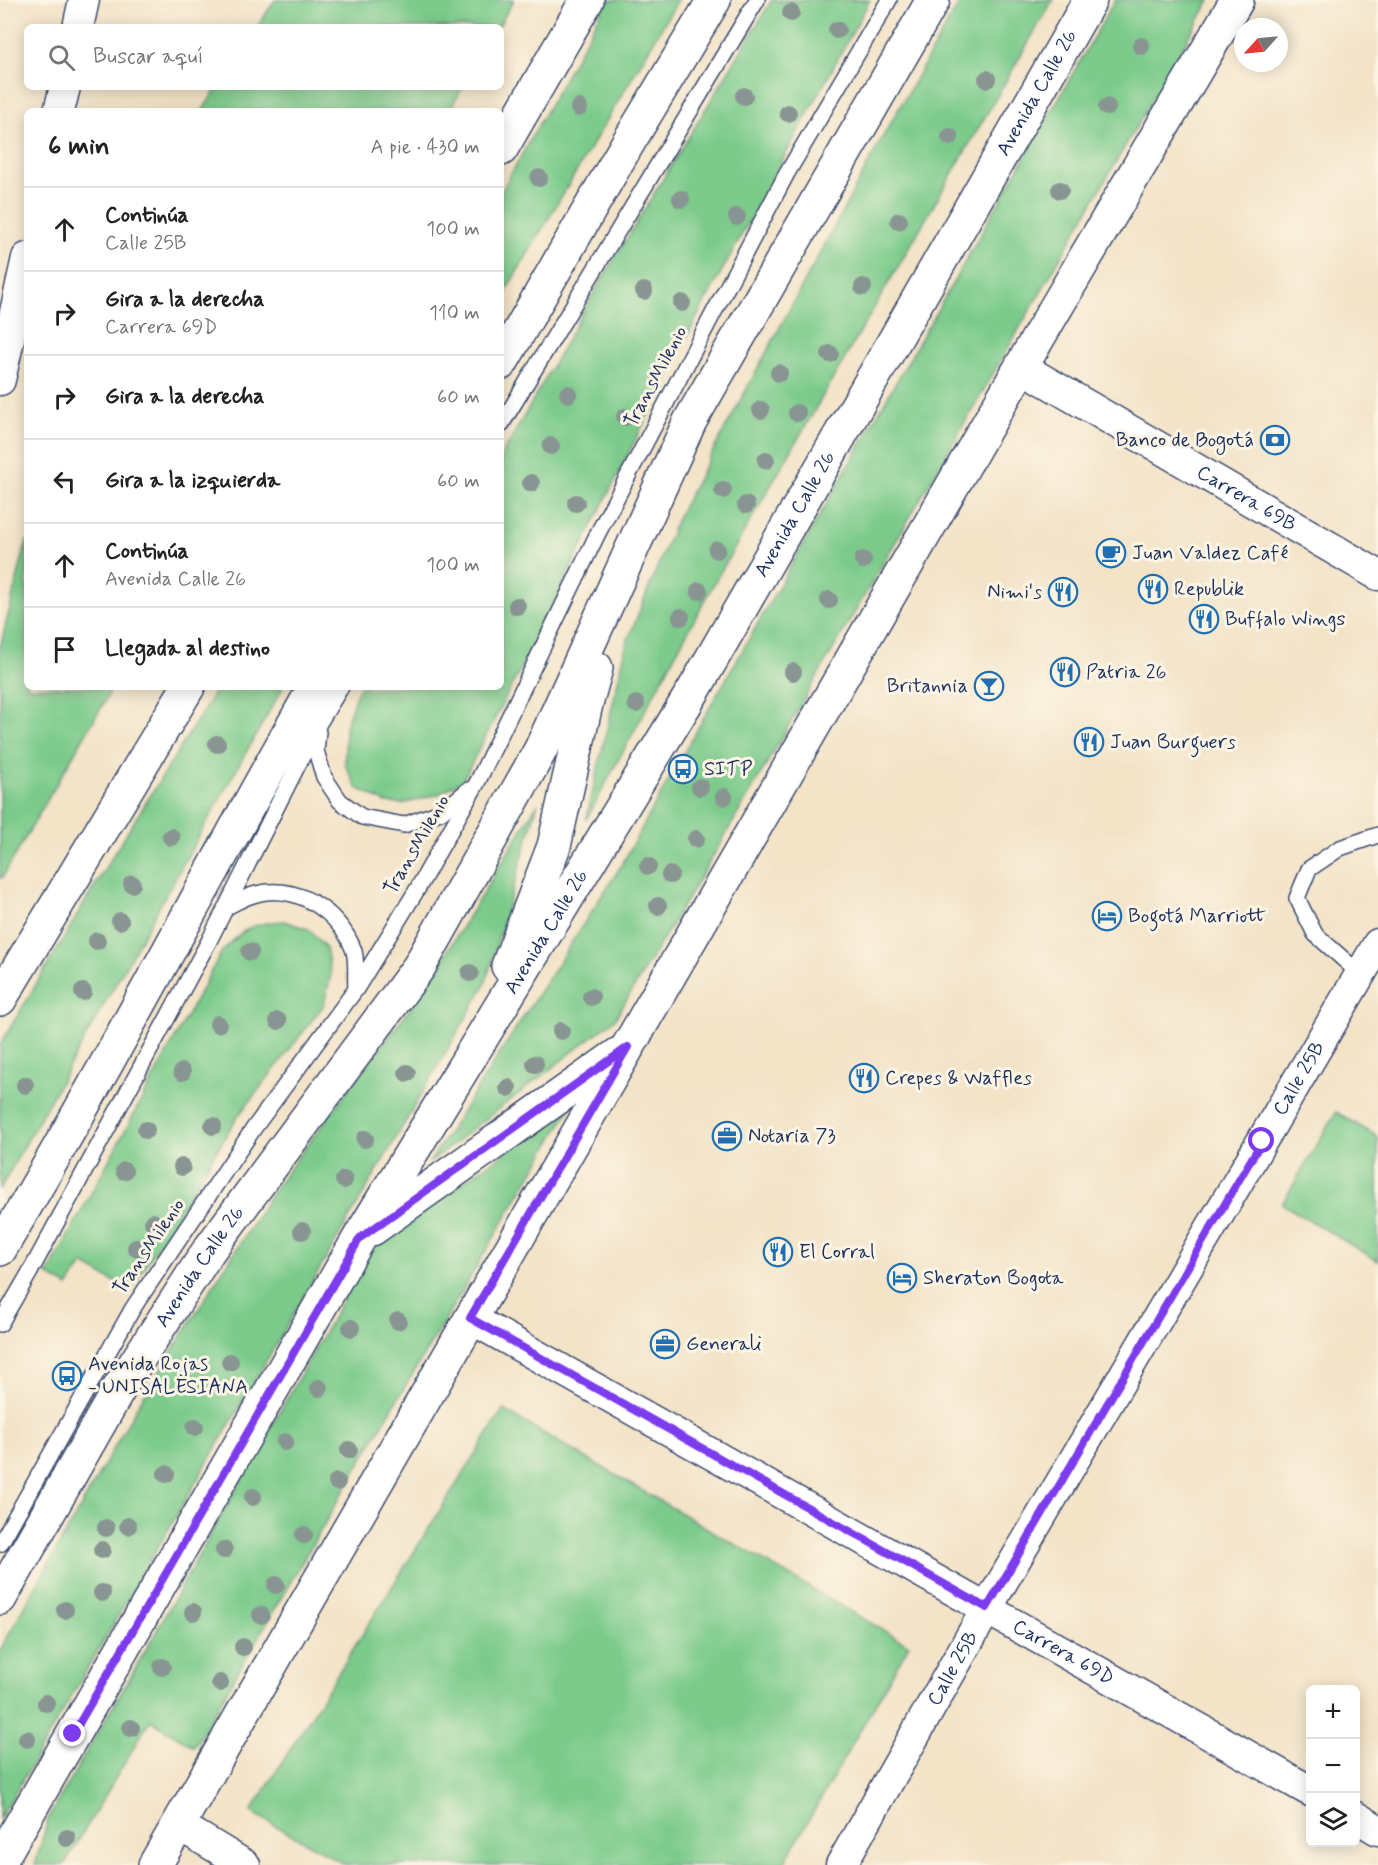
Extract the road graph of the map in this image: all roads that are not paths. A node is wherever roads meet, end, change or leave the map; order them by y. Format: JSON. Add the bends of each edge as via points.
{"nodes":[{"id":1,"x":84,"y":0,"type":"edge"},
{"id":2,"x":587,"y":0,"type":"edge"},
{"id":3,"x":714,"y":0,"type":"edge"},
{"id":4,"x":757,"y":0,"type":"edge"},
{"id":5,"x":889,"y":0,"type":"edge"},
{"id":6,"x":933,"y":0,"type":"edge"},
{"id":7,"x":1090,"y":0,"type":"edge"},
{"id":8,"x":1237,"y":0,"type":"edge"},
{"id":9,"x":79,"y":24,"type":"edge"},
{"id":10,"x":64,"y":90,"type":"edge"},
{"id":11,"x":60,"y":108,"type":"edge"},
{"id":12,"x":504,"y":144,"type":"edge"},
{"id":13,"x":24,"y":272,"type":"edge"},
{"id":14,"x":551,"y":277,"type":"junction"},
{"id":15,"x":504,"y":339,"type":"edge"},
{"id":16,"x":504,"y":358,"type":"edge"},
{"id":17,"x":1021,"y":367,"type":"junction"},
{"id":18,"x":0,"y":381,"type":"edge"},
{"id":19,"x":504,"y":420,"type":"edge"},
{"id":20,"x":624,"y":566,"type":"junction"},
{"id":21,"x":1378,"y":575,"type":"edge"},
{"id":22,"x":186,"y":690,"type":"edge"},
{"id":23,"x":313,"y":690,"type":"edge"},
{"id":24,"x":339,"y":690,"type":"edge"},
{"id":25,"x":319,"y":723,"type":"junction"},
{"id":26,"x":477,"y":783,"type":"junction"},
{"id":27,"x":1378,"y":835,"type":"edge"},
{"id":28,"x":225,"y":908,"type":"junction"},
{"id":29,"x":1378,"y":944,"type":"edge"},
{"id":30,"x":1360,"y":974,"type":"junction"},
{"id":31,"x":356,"y":989,"type":"junction"},
{"id":32,"x":0,"y":999,"type":"edge"},
{"id":33,"x":477,"y":1046,"type":"junction"},
{"id":34,"x":628,"y":1047,"type":"junction"},
{"id":35,"x":360,"y":1238,"type":"junction"},
{"id":36,"x":0,"y":1250,"type":"edge"},
{"id":37,"x":470,"y":1318,"type":"junction"},
{"id":38,"x":0,"y":1324,"type":"edge"},
{"id":39,"x":0,"y":1544,"type":"edge"},
{"id":40,"x":0,"y":1598,"type":"edge"},
{"id":41,"x":987,"y":1608,"type":"junction"},
{"id":42,"x":1306,"y":1788,"type":"edge"},
{"id":43,"x":1360,"y":1819,"type":"edge"},
{"id":44,"x":179,"y":1825,"type":"junction"},
{"id":45,"x":1378,"y":1830,"type":"edge"},
{"id":46,"x":0,"y":1861,"type":"edge"},
{"id":47,"x":155,"y":1865,"type":"edge"},
{"id":48,"x":245,"y":1865,"type":"edge"},
{"id":49,"x":841,"y":1865,"type":"edge"}],
"edges":[{"from":1,"to":9,"type":"street"},
{"from":2,"to":12,"type":"main road"},
{"from":3,"to":14,"type":"main road"},
{"from":4,"to":19,"type":"lane"},
{"from":5,"to":26,"type":"lane","name":"TransMilenio","via":[[781,185],[598,533]]},
{"from":6,"to":20,"type":"main road","name":"Avenida Calle 26","via":[[690,422]]},
{"from":7,"to":33,"type":"main road","name":"Avenida Calle 26","via":[[695,688]]},
{"from":8,"to":17,"type":"main road"},
{"from":10,"to":11,"type":"street"},
{"from":13,"to":18,"type":"street"},
{"from":14,"to":15,"type":"main road"},
{"from":14,"to":16,"type":"main road"},
{"from":17,"to":21,"type":"street","name":"Carrera 69B"},
{"from":17,"to":34,"type":"main road"},
{"from":20,"to":33,"type":"main road","via":[[586,704],[554,846]]},
{"from":20,"to":40,"type":"main road","name":"Avenida Calle 26","via":[[541,749],[419,966],[209,1250],[120,1388]]},
{"from":22,"to":32,"type":"main road"},
{"from":23,"to":36,"type":"main road"},
{"from":24,"to":25,"type":"lane","name":"TransMilenio"},
{"from":25,"to":26,"type":"lane","name":"TransMilenio","via":[[316,751],[324,777],[340,801],[363,817],[404,825],[443,812]]},
{"from":25,"to":28,"type":"lane","name":"TransMilenio"},
{"from":26,"to":31,"type":"lane","name":"TransMilenio"},
{"from":27,"to":30,"type":"lane","via":[[1340,848],[1309,869],[1297,898],[1315,934]]},
{"from":28,"to":31,"type":"lane","via":[[251,895],[280,892],[309,899],[337,920],[354,952]]},
{"from":28,"to":38,"type":"lane","name":"TransMilenio"},
{"from":29,"to":30,"type":"street","name":"Calle 25B"},
{"from":30,"to":41,"type":"street","name":"Calle 25B"},
{"from":31,"to":39,"type":"lane","name":"TransMilenio","via":[[254,1128],[133,1308]]},
{"from":33,"to":35,"type":"main road","name":"Avenida Calle 26"},
{"from":34,"to":35,"type":"main road"},
{"from":34,"to":37,"type":"main road"},
{"from":35,"to":46,"type":"main road","name":"Avenida Calle 26"},
{"from":37,"to":41,"type":"street","name":"Carrera 69D"},
{"from":37,"to":44,"type":"main road"},
{"from":41,"to":42,"type":"street","name":"Carrera 69D"},
{"from":41,"to":49,"type":"street","name":"Calle 25B"},
{"from":43,"to":45,"type":"street"},
{"from":44,"to":47,"type":"main road"},
{"from":44,"to":48,"type":"street"}]}
